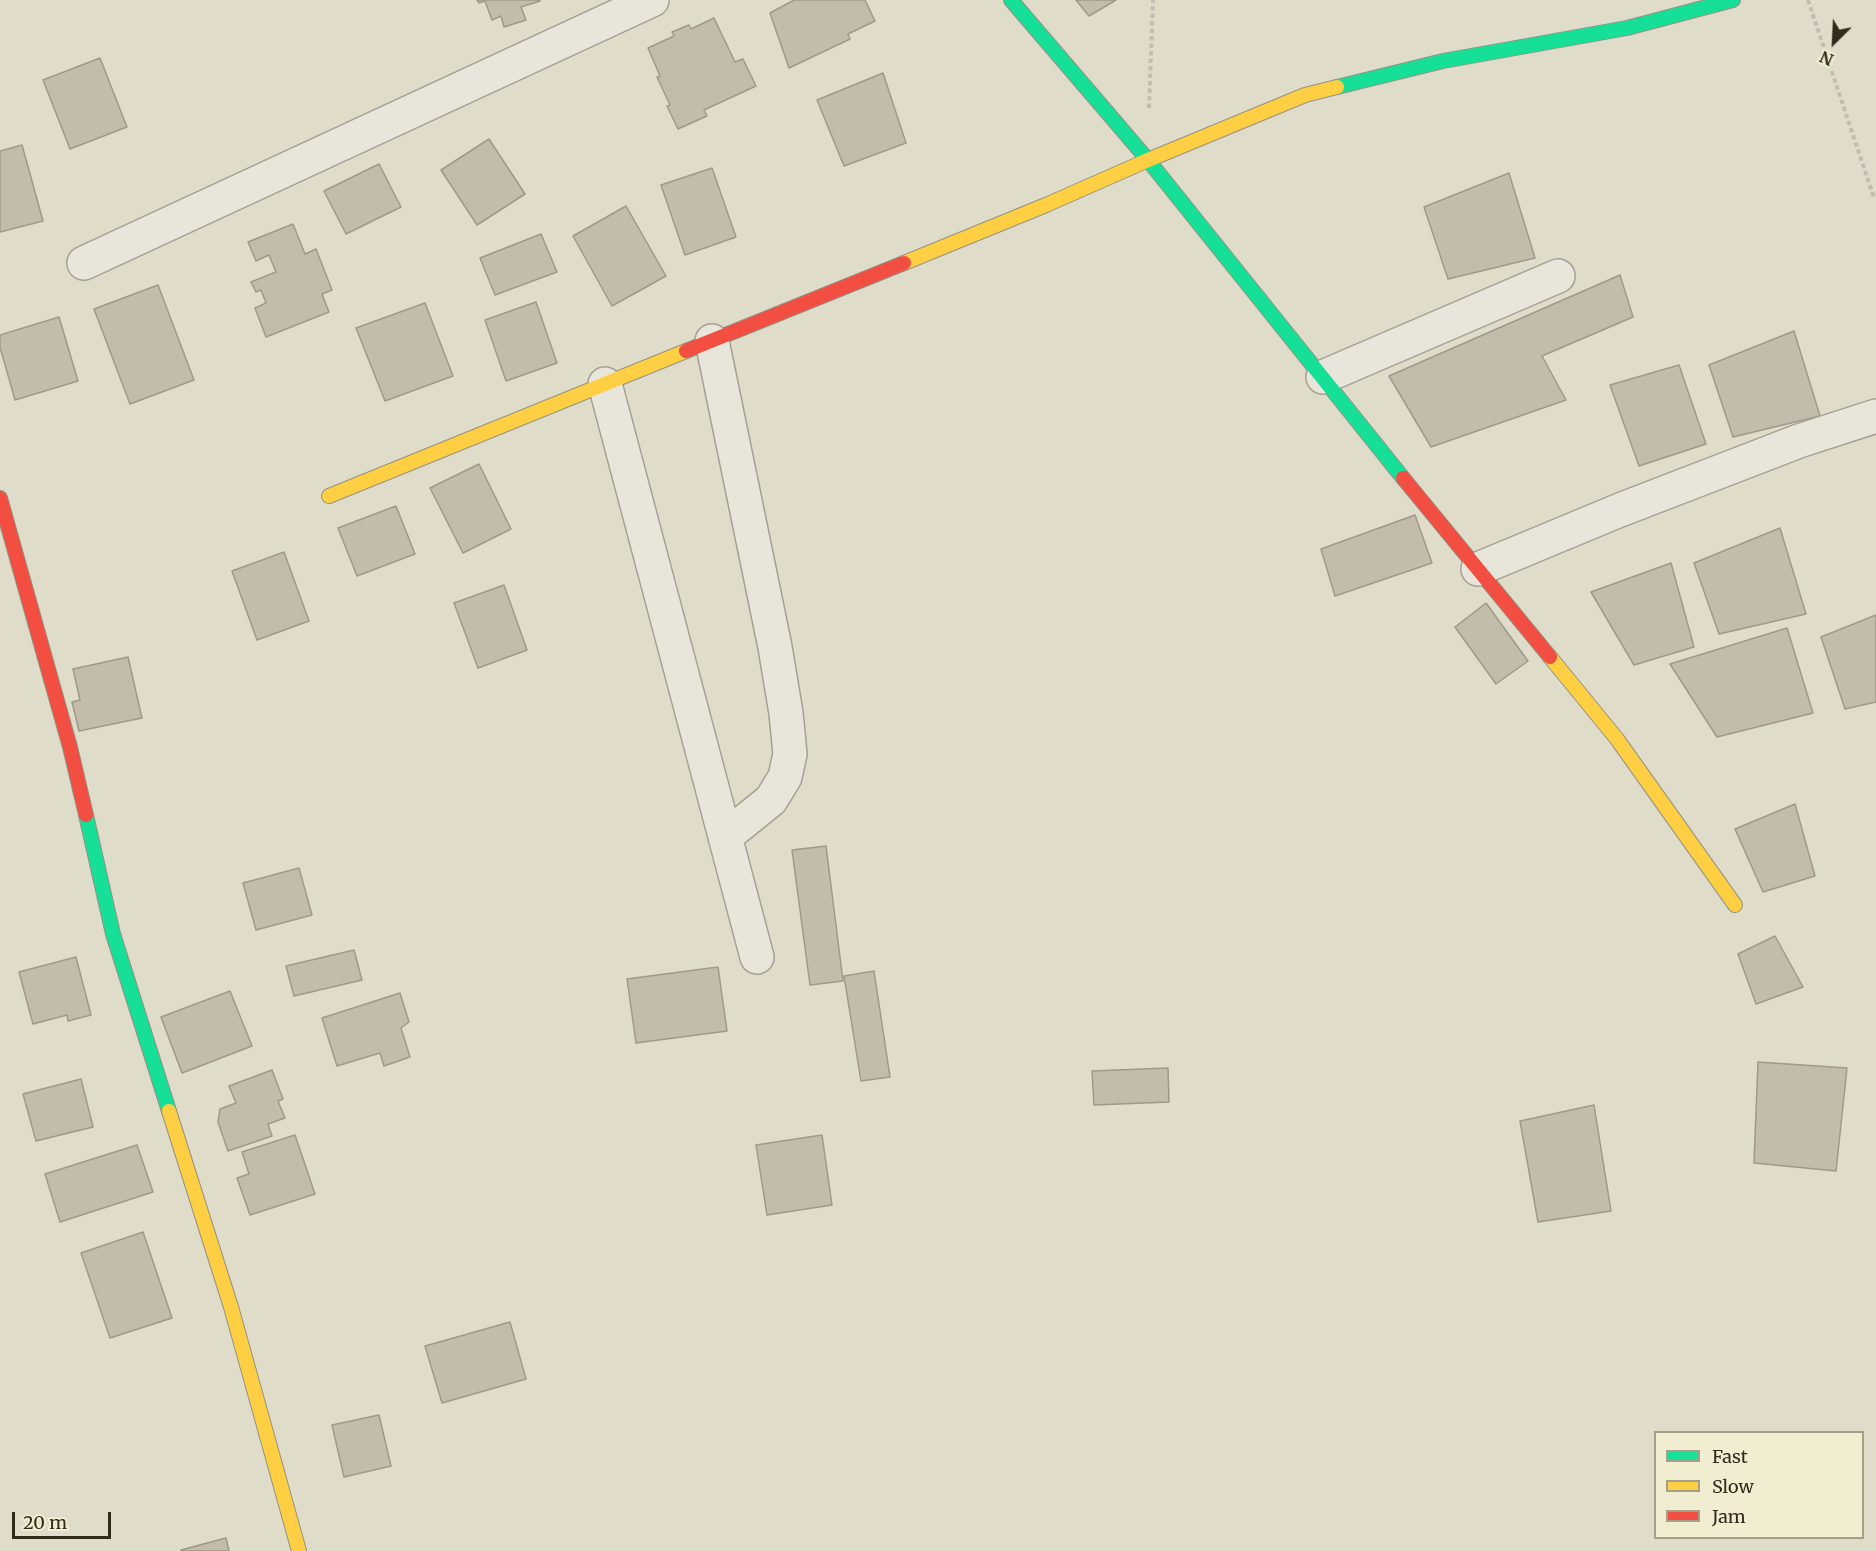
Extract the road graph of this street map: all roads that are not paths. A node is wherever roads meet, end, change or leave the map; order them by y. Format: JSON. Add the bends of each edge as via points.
{"nodes":[{"id":1,"x":652,"y":0,"type":"edge"},
{"id":2,"x":1011,"y":0,"type":"edge"},
{"id":3,"x":1732,"y":0,"type":"edge"},
{"id":4,"x":1148,"y":160,"type":"junction"},
{"id":5,"x":84,"y":263,"type":"dead end"},
{"id":6,"x":1558,"y":276,"type":"dead end"},
{"id":7,"x":712,"y":341,"type":"junction"},
{"id":8,"x":1323,"y":377,"type":"junction"},
{"id":9,"x":605,"y":384,"type":"junction"},
{"id":10,"x":1876,"y":416,"type":"edge"},
{"id":11,"x":329,"y":496,"type":"dead end"},
{"id":12,"x":0,"y":498,"type":"edge"},
{"id":13,"x":1478,"y":569,"type":"junction"},
{"id":14,"x":725,"y":837,"type":"junction"},
{"id":15,"x":1735,"y":905,"type":"dead end"},
{"id":16,"x":757,"y":957,"type":"dead end"},
{"id":17,"x":299,"y":1551,"type":"edge"}],
"edges":[{"from":1,"to":5,"type":"street"},
{"from":2,"to":4,"type":"street"},
{"from":3,"to":4,"type":"street","via":[[1627,28],[1443,61],[1305,95]]},
{"from":4,"to":7,"type":"street","via":[[1046,206]]},
{"from":4,"to":8,"type":"street"},
{"from":6,"to":8,"type":"street"},
{"from":7,"to":9,"type":"street"},
{"from":7,"to":14,"type":"street","via":[[775,647],[790,754],[785,777],[771,800]]},
{"from":8,"to":13,"type":"street"},
{"from":9,"to":11,"type":"street"},
{"from":9,"to":14,"type":"street"},
{"from":10,"to":13,"type":"street","via":[[1620,510]]},
{"from":12,"to":17,"type":"street","via":[[70,747],[113,934],[231,1307]]},
{"from":13,"to":15,"type":"street","via":[[1617,740]]},
{"from":14,"to":16,"type":"street"}]}
